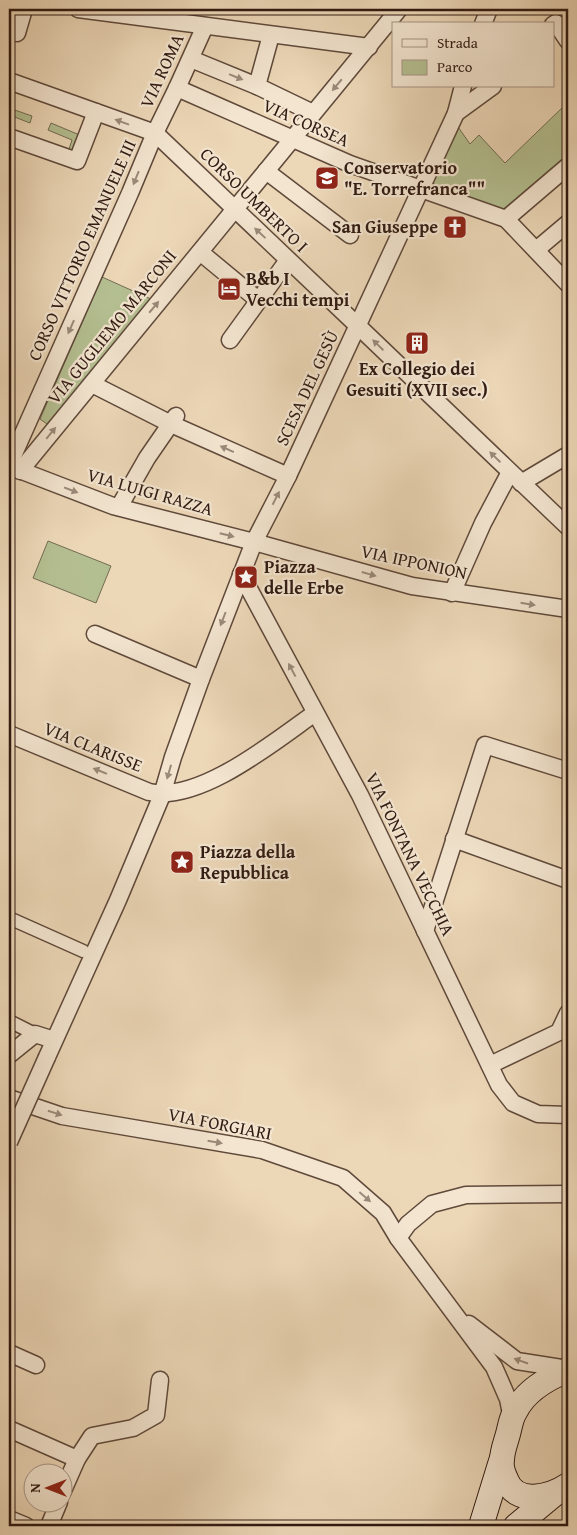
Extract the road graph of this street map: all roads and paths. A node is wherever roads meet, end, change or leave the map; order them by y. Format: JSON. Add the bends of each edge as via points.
{"nodes":[{"id":1,"x":24,"y":9,"type":"edge"},
{"id":2,"x":78,"y":9,"type":"edge"},
{"id":3,"x":399,"y":9,"type":"edge"},
{"id":4,"x":489,"y":9,"type":"edge"},
{"id":5,"x":484,"y":22,"type":"edge"},
{"id":6,"x":554,"y":24,"type":"edge"},
{"id":7,"x":205,"y":26,"type":"junction"},
{"id":8,"x":17,"y":33,"type":"dead end"},
{"id":9,"x":271,"y":35,"type":"junction"},
{"id":10,"x":567,"y":38,"type":"edge"},
{"id":11,"x":369,"y":47,"type":"junction"},
{"id":12,"x":191,"y":59,"type":"junction"},
{"id":13,"x":9,"y":81,"type":"edge"},
{"id":14,"x":258,"y":86,"type":"junction"},
{"id":15,"x":177,"y":88,"type":"junction"},
{"id":16,"x":462,"y":88,"type":"edge"},
{"id":17,"x":490,"y":88,"type":"edge"},
{"id":18,"x":96,"y":112,"type":"junction"},
{"id":19,"x":314,"y":113,"type":"junction"},
{"id":20,"x":456,"y":113,"type":"junction"},
{"id":21,"x":155,"y":133,"type":"junction"},
{"id":22,"x":9,"y":137,"type":"edge"},
{"id":23,"x":293,"y":139,"type":"junction"},
{"id":24,"x":568,"y":166,"type":"edge"},
{"id":25,"x":266,"y":171,"type":"junction"},
{"id":26,"x":420,"y":190,"type":"junction"},
{"id":27,"x":234,"y":210,"type":"junction"},
{"id":28,"x":506,"y":219,"type":"junction"},
{"id":29,"x":568,"y":223,"type":"edge"},
{"id":30,"x":350,"y":235,"type":"dead end"},
{"id":31,"x":536,"y":250,"type":"junction"},
{"id":32,"x":200,"y":252,"type":"junction"},
{"id":33,"x":288,"y":260,"type":"junction"},
{"id":34,"x":568,"y":284,"type":"edge"},
{"id":35,"x":258,"y":300,"type":"junction"},
{"id":36,"x":358,"y":326,"type":"junction"},
{"id":37,"x":230,"y":340,"type":"dead end"},
{"id":38,"x":92,"y":384,"type":"junction"},
{"id":39,"x":174,"y":420,"type":"junction"},
{"id":40,"x":568,"y":455,"type":"edge"},
{"id":41,"x":13,"y":467,"type":"edge"},
{"id":42,"x":288,"y":476,"type":"junction"},
{"id":43,"x":516,"y":477,"type":"junction"},
{"id":44,"x":119,"y":507,"type":"junction"},
{"id":45,"x":568,"y":528,"type":"edge"},
{"id":46,"x":254,"y":542,"type":"junction"},
{"id":47,"x":241,"y":574,"type":"junction"},
{"id":48,"x":452,"y":592,"type":"junction"},
{"id":49,"x":568,"y":609,"type":"edge"},
{"id":50,"x":95,"y":634,"type":"dead end"},
{"id":51,"x":201,"y":679,"type":"junction"},
{"id":52,"x":316,"y":713,"type":"junction"},
{"id":53,"x":9,"y":734,"type":"edge"},
{"id":54,"x":568,"y":771,"type":"edge"},
{"id":55,"x":162,"y":795,"type":"junction"},
{"id":56,"x":454,"y":839,"type":"junction"},
{"id":57,"x":568,"y":880,"type":"edge"},
{"id":58,"x":9,"y":918,"type":"edge"},
{"id":59,"x":425,"y":930,"type":"junction"},
{"id":60,"x":83,"y":951,"type":"dead end"},
{"id":61,"x":568,"y":1013,"type":"edge"},
{"id":62,"x":9,"y":1021,"type":"edge"},
{"id":63,"x":35,"y":1034,"type":"junction"},
{"id":64,"x":54,"y":1040,"type":"junction"},
{"id":65,"x":9,"y":1055,"type":"edge"},
{"id":66,"x":490,"y":1065,"type":"junction"},
{"id":67,"x":9,"y":1098,"type":"edge"},
{"id":68,"x":568,"y":1115,"type":"edge"},
{"id":69,"x":9,"y":1142,"type":"edge"},
{"id":70,"x":568,"y":1194,"type":"edge"},
{"id":71,"x":398,"y":1238,"type":"junction"},
{"id":72,"x":451,"y":1310,"type":"junction"},
{"id":73,"x":9,"y":1353,"type":"edge"},
{"id":74,"x":36,"y":1364,"type":"dead end"},
{"id":75,"x":568,"y":1370,"type":"edge"},
{"id":76,"x":160,"y":1380,"type":"dead end"},
{"id":77,"x":512,"y":1419,"type":"junction"},
{"id":78,"x":9,"y":1430,"type":"edge"},
{"id":79,"x":77,"y":1459,"type":"junction"},
{"id":80,"x":501,"y":1461,"type":"junction"},
{"id":81,"x":72,"y":1470,"type":"edge"},
{"id":82,"x":563,"y":1489,"type":"edge"},
{"id":83,"x":55,"y":1512,"type":"edge"},
{"id":84,"x":9,"y":1519,"type":"edge"},
{"id":85,"x":26,"y":1526,"type":"edge"},
{"id":86,"x":49,"y":1526,"type":"edge"},
{"id":87,"x":481,"y":1526,"type":"edge"},
{"id":88,"x":516,"y":1526,"type":"edge"}],
"edges":[{"from":1,"to":8,"type":"street"},
{"from":2,"to":7,"type":"street"},
{"from":3,"to":11,"type":"street","name":"VIA GUGLIEMO MARCONI"},
{"from":4,"to":5,"type":"street"},
{"from":6,"to":10,"type":"street"},
{"from":7,"to":9,"type":"street"},
{"from":7,"to":12,"type":"street","name":"VIA ROMA"},
{"from":9,"to":11,"type":"street"},
{"from":9,"to":14,"type":"street"},
{"from":11,"to":19,"type":"street","name":"VIA GUGLIEMO MARCONI","one_way":true},
{"from":12,"to":14,"type":"street","one_way":true},
{"from":12,"to":15,"type":"street","name":"VIA ROMA"},
{"from":13,"to":18,"type":"street","name":"CORSO UMBERTO I"},
{"from":14,"to":19,"type":"street"},
{"from":15,"to":21,"type":"street","name":"VIA ROMA"},
{"from":15,"to":23,"type":"street","name":"VIA CORSEA"},
{"from":16,"to":20,"type":"street","name":"SCESA DEL GESÙ"},
{"from":17,"to":20,"type":"street"},
{"from":21,"to":18,"type":"street","name":"CORSO UMBERTO I","one_way":true},
{"from":18,"to":22,"type":"street","via":[[77,161]]},
{"from":19,"to":23,"type":"street","name":"VIA GUGLIEMO MARCONI"},
{"from":20,"to":26,"type":"street","name":"SCESA DEL GESÙ"},
{"from":21,"to":27,"type":"street","name":"CORSO UMBERTO I"},
{"from":21,"to":41,"type":"street","name":"CORSO VITTORIO EMANUELE III","one_way":true},
{"from":23,"to":25,"type":"street","name":"VIA GUGLIEMO MARCONI"},
{"from":23,"to":26,"type":"street","name":"VIA CORSEA"},
{"from":24,"to":28,"type":"street"},
{"from":25,"to":27,"type":"street","name":"VIA GUGLIEMO MARCONI"},
{"from":25,"to":30,"type":"street"},
{"from":26,"to":28,"type":"street","name":"VIA CORSEA"},
{"from":26,"to":36,"type":"street","name":"SCESA DEL GESÙ"},
{"from":27,"to":32,"type":"street","name":"VIA GUGLIEMO MARCONI"},
{"from":33,"to":27,"type":"street","name":"CORSO UMBERTO I","one_way":true},
{"from":28,"to":31,"type":"street"},
{"from":29,"to":31,"type":"street"},
{"from":31,"to":34,"type":"street"},
{"from":32,"to":35,"type":"street"},
{"from":38,"to":32,"type":"street","name":"VIA GUGLIEMO MARCONI","one_way":true},
{"from":33,"to":35,"type":"street"},
{"from":33,"to":36,"type":"street","name":"CORSO UMBERTO I"},
{"from":35,"to":37,"type":"street"},
{"from":36,"to":42,"type":"street","name":"SCESA DEL GESÙ"},
{"from":43,"to":36,"type":"street","name":"CORSO UMBERTO I","one_way":true},
{"from":38,"to":39,"type":"street"},
{"from":41,"to":38,"type":"street","name":"VIA GUGLIEMO MARCONI","one_way":true},
{"from":42,"to":39,"type":"street","one_way":true},
{"from":39,"to":44,"type":"street","via":[[147,458]]},
{"from":40,"to":43,"type":"street"},
{"from":41,"to":44,"type":"street","name":"VIA LUIGI RAZZA","one_way":true},
{"from":46,"to":42,"type":"street","name":"SCESA DEL GESÙ","one_way":true},
{"from":43,"to":45,"type":"street","name":"CORSO UMBERTO I"},
{"from":43,"to":48,"type":"street","via":[[483,522]]},
{"from":44,"to":46,"type":"street","name":"VIA LUIGI RAZZA","one_way":true},
{"from":46,"to":47,"type":"street","name":"SCESA DEL GESÙ"},
{"from":46,"to":48,"type":"street","name":"VIA IPPONION","one_way":true,"via":[[412,586]]},
{"from":47,"to":51,"type":"street","name":"SCESA DEL GESÙ","one_way":true},
{"from":52,"to":47,"type":"street","name":"VIA FONTANA VECCHIA","one_way":true},
{"from":48,"to":49,"type":"street","name":"VIA IPPONION","one_way":true},
{"from":50,"to":51,"type":"street"},
{"from":51,"to":55,"type":"street","name":"SCESA DEL GESÙ","one_way":true},
{"from":52,"to":55,"type":"street","via":[[247,760],[198,787]]},
{"from":52,"to":59,"type":"street","name":"VIA FONTANA VECCHIA","via":[[360,795]]},
{"from":55,"to":53,"type":"street","name":"VIA CLARISSE","one_way":true},
{"from":54,"to":56,"type":"street","via":[[485,745]]},
{"from":55,"to":64,"type":"street","name":"SCESA DEL GESÙ"},
{"from":56,"to":57,"type":"street"},
{"from":56,"to":59,"type":"street"},
{"from":58,"to":60,"type":"street"},
{"from":59,"to":66,"type":"street","name":"VIA FONTANA VECCHIA"},
{"from":61,"to":66,"type":"street","via":[[559,1032]]},
{"from":62,"to":63,"type":"street"},
{"from":63,"to":64,"type":"street"},
{"from":63,"to":65,"type":"street"},
{"from":64,"to":69,"type":"street","name":"SCESA DEL GESÙ","bridge":true},
{"from":66,"to":68,"type":"street","name":"VIA FONTANA VECCHIA","via":[[499,1085],[513,1102],[538,1114]]},
{"from":67,"to":71,"type":"street","name":"VIA FORGIARI","one_way":true,"via":[[62,1116],[262,1150],[317,1168],[343,1178],[364,1196],[383,1213]]},
{"from":70,"to":71,"type":"street","via":[[466,1195],[432,1204],[408,1224]]},
{"from":71,"to":72,"type":"street","name":"VIA FORGIARI"},
{"from":75,"to":72,"type":"street","one_way":true,"via":[[517,1361]]},
{"from":72,"to":77,"type":"street","name":"VIA FORGIARI","via":[[494,1367],[508,1399]]},
{"from":73,"to":74,"type":"street"},
{"from":75,"to":77,"type":"main road","via":[[537,1387]]},
{"from":76,"to":79,"type":"street","via":[[156,1415],[133,1428],[92,1436]]},
{"from":77,"to":80,"type":"main road"},
{"from":78,"to":79,"type":"street"},
{"from":79,"to":81,"type":"street"},
{"from":80,"to":82,"type":"main road","via":[[507,1483],[513,1490],[542,1497]]},
{"from":80,"to":87,"type":"main road"},
{"from":82,"to":88,"type":"main road"},
{"from":83,"to":86,"type":"street"},
{"from":84,"to":85,"type":"street"}]}
